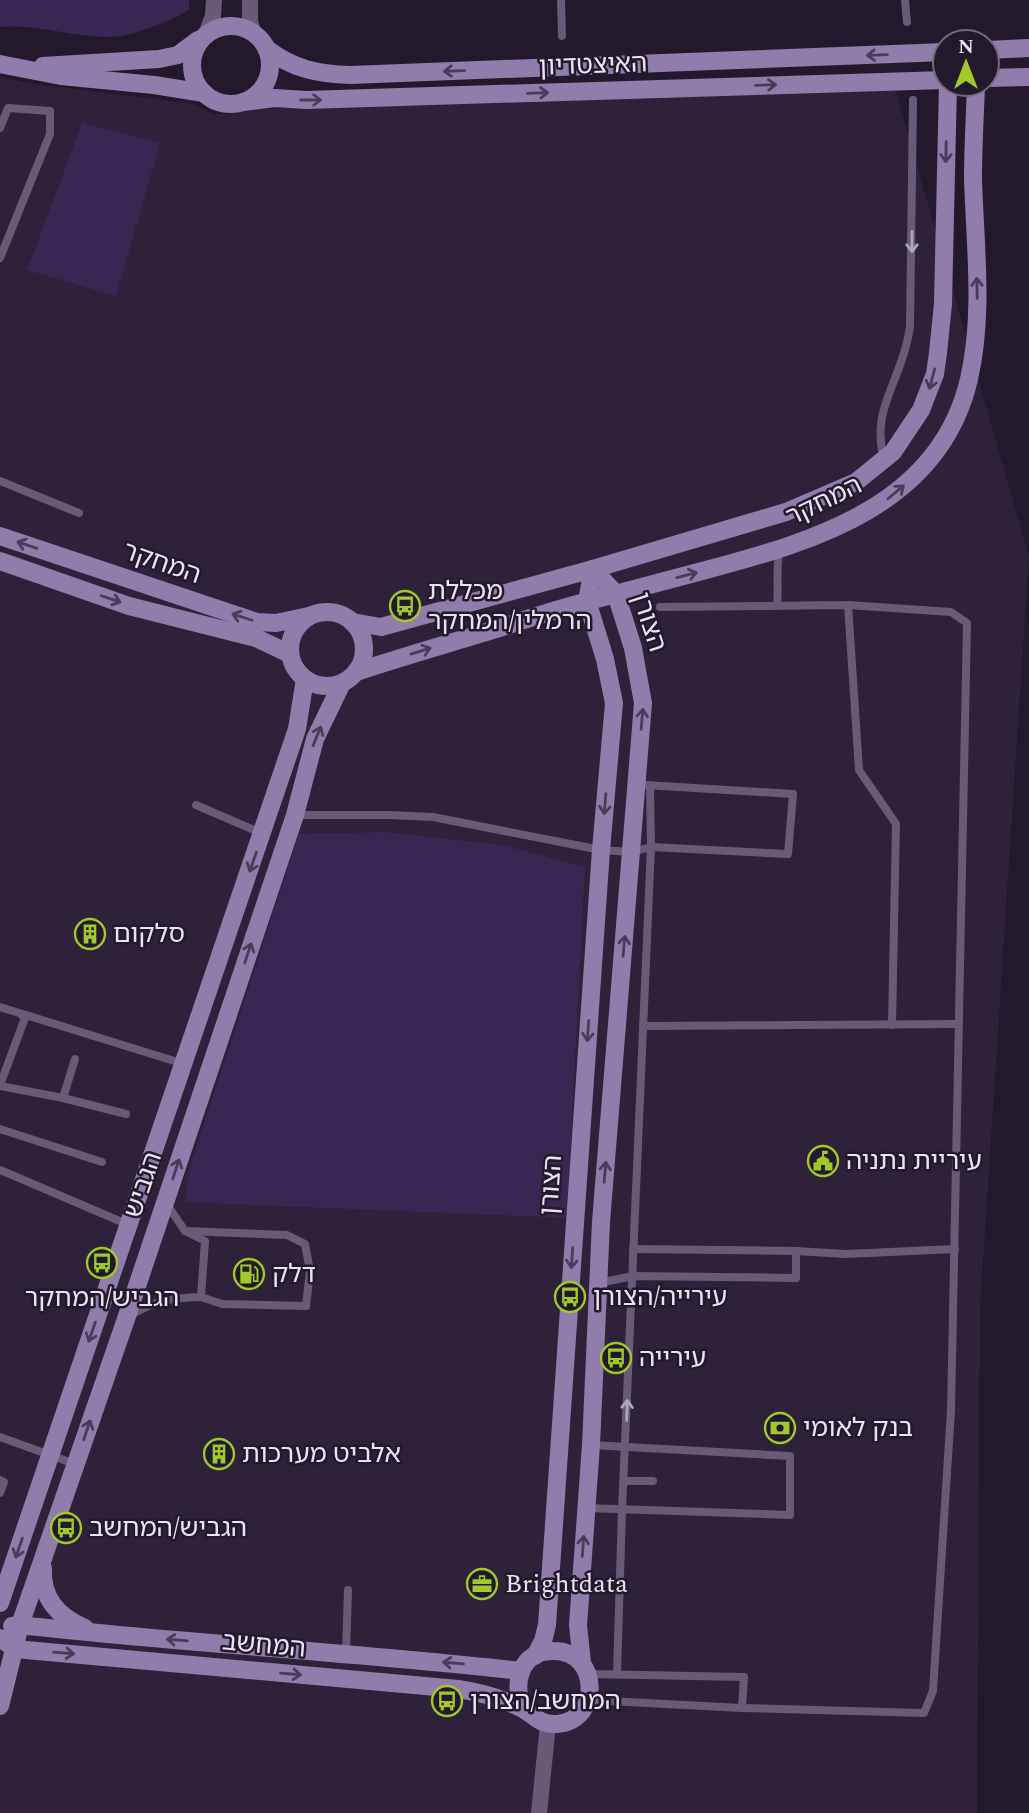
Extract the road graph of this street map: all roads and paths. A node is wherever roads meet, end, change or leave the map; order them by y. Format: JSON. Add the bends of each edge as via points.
{"nodes":[{"id":1,"x":214,"y":0,"type":"edge"},
{"id":2,"x":250,"y":0,"type":"edge"},
{"id":3,"x":561,"y":0,"type":"edge"},
{"id":4,"x":905,"y":0,"type":"edge"},
{"id":5,"x":907,"y":22,"type":"dead end"},
{"id":6,"x":253,"y":32,"type":"junction"},
{"id":7,"x":204,"y":36,"type":"junction"},
{"id":8,"x":562,"y":36,"type":"dead end"},
{"id":9,"x":1022,"y":48,"type":"edge"},
{"id":10,"x":267,"y":49,"type":"junction"},
{"id":11,"x":1001,"y":49,"type":"edge"},
{"id":12,"x":931,"y":53,"type":"edge"},
{"id":13,"x":7,"y":65,"type":"edge"},
{"id":14,"x":1001,"y":78,"type":"edge"},
{"id":15,"x":1020,"y":78,"type":"edge"},
{"id":16,"x":931,"y":80,"type":"edge"},
{"id":17,"x":204,"y":93,"type":"junction"},
{"id":18,"x":948,"y":98,"type":"edge"},
{"id":19,"x":976,"y":98,"type":"edge"},
{"id":20,"x":913,"y":100,"type":"dead end"},
{"id":21,"x":243,"y":102,"type":"junction"},
{"id":22,"x":0,"y":128,"type":"edge"},
{"id":23,"x":0,"y":258,"type":"edge"},
{"id":24,"x":884,"y":459,"type":"junction"},
{"id":25,"x":0,"y":481,"type":"edge"},
{"id":26,"x":79,"y":513,"type":"dead end"},
{"id":27,"x":0,"y":536,"type":"edge"},
{"id":28,"x":780,"y":550,"type":"junction"},
{"id":29,"x":0,"y":561,"type":"edge"},
{"id":30,"x":593,"y":569,"type":"junction"},
{"id":31,"x":616,"y":594,"type":"junction"},
{"id":32,"x":587,"y":601,"type":"junction"},
{"id":33,"x":777,"y":605,"type":"junction"},
{"id":34,"x":848,"y":605,"type":"junction"},
{"id":35,"x":660,"y":607,"type":"dead end"},
{"id":36,"x":309,"y":616,"type":"junction"},
{"id":37,"x":352,"y":622,"type":"junction"},
{"id":38,"x":290,"y":654,"type":"junction"},
{"id":39,"x":349,"y":677,"type":"junction"},
{"id":40,"x":304,"y":679,"type":"junction"},
{"id":41,"x":643,"y":785,"type":"junction"},
{"id":42,"x":196,"y":805,"type":"dead end"},
{"id":43,"x":269,"y":813,"type":"junction"},
{"id":44,"x":295,"y":815,"type":"junction"},
{"id":45,"x":262,"y":833,"type":"junction"},
{"id":46,"x":651,"y":847,"type":"junction"},
{"id":47,"x":600,"y":850,"type":"junction"},
{"id":48,"x":632,"y":852,"type":"junction"},
{"id":49,"x":0,"y":1007,"type":"edge"},
{"id":50,"x":0,"y":1013,"type":"edge"},
{"id":51,"x":26,"y":1015,"type":"junction"},
{"id":52,"x":958,"y":1024,"type":"junction"},
{"id":53,"x":892,"y":1025,"type":"junction"},
{"id":54,"x":643,"y":1026,"type":"junction"},
{"id":55,"x":75,"y":1059,"type":"dead end"},
{"id":56,"x":184,"y":1064,"type":"junction"},
{"id":57,"x":0,"y":1085,"type":"edge"},
{"id":58,"x":63,"y":1098,"type":"junction"},
{"id":59,"x":126,"y":1114,"type":"dead end"},
{"id":60,"x":0,"y":1129,"type":"edge"},
{"id":61,"x":102,"y":1162,"type":"dead end"},
{"id":62,"x":0,"y":1170,"type":"edge"},
{"id":63,"x":165,"y":1202,"type":"junction"},
{"id":64,"x":575,"y":1222,"type":"junction"},
{"id":65,"x":601,"y":1222,"type":"junction"},
{"id":66,"x":129,"y":1225,"type":"junction"},
{"id":67,"x":186,"y":1231,"type":"junction"},
{"id":68,"x":633,"y":1249,"type":"junction"},
{"id":69,"x":955,"y":1249,"type":"junction"},
{"id":70,"x":796,"y":1251,"type":"junction"},
{"id":71,"x":633,"y":1276,"type":"junction"},
{"id":72,"x":599,"y":1283,"type":"junction"},
{"id":73,"x":201,"y":1297,"type":"junction"},
{"id":74,"x":126,"y":1319,"type":"junction"},
{"id":75,"x":0,"y":1437,"type":"edge"},
{"id":76,"x":591,"y":1446,"type":"junction"},
{"id":77,"x":626,"y":1447,"type":"junction"},
{"id":78,"x":51,"y":1455,"type":"junction"},
{"id":79,"x":75,"y":1464,"type":"junction"},
{"id":80,"x":0,"y":1480,"type":"edge"},
{"id":81,"x":624,"y":1481,"type":"junction"},
{"id":82,"x":653,"y":1481,"type":"dead end"},
{"id":83,"x":0,"y":1493,"type":"edge"},
{"id":84,"x":586,"y":1508,"type":"junction"},
{"id":85,"x":622,"y":1510,"type":"junction"},
{"id":86,"x":43,"y":1558,"type":"junction"},
{"id":87,"x":348,"y":1590,"type":"dead end"},
{"id":88,"x":0,"y":1603,"type":"edge"},
{"id":89,"x":20,"y":1625,"type":"junction"},
{"id":90,"x":0,"y":1629,"type":"edge"},
{"id":91,"x":97,"y":1634,"type":"junction"},
{"id":92,"x":0,"y":1638,"type":"edge"},
{"id":93,"x":15,"y":1649,"type":"junction"},
{"id":94,"x":346,"y":1653,"type":"junction"},
{"id":95,"x":535,"y":1656,"type":"junction"},
{"id":96,"x":585,"y":1669,"type":"junction"},
{"id":97,"x":521,"y":1671,"type":"junction"},
{"id":98,"x":617,"y":1674,"type":"junction"},
{"id":99,"x":589,"y":1700,"type":"junction"},
{"id":100,"x":0,"y":1706,"type":"edge"},
{"id":101,"x":523,"y":1708,"type":"junction"},
{"id":102,"x":742,"y":1708,"type":"junction"},
{"id":103,"x":548,"y":1724,"type":"junction"},
{"id":104,"x":538,"y":1813,"type":"edge"}],
"edges":[{"from":1,"to":7,"type":"street","via":[[214,16]]},
{"from":2,"to":6,"type":"street"},
{"from":3,"to":8,"type":"lane"},
{"from":4,"to":5,"type":"lane"},
{"from":6,"to":7,"type":"street","via":[[228,25]]},
{"from":6,"to":10,"type":"street"},
{"from":7,"to":13,"type":"street","via":[[178,55],[159,59]]},
{"from":7,"to":17,"type":"street","via":[[192,55],[191,68]]},
{"from":9,"to":11,"type":"street"},
{"from":12,"to":10,"type":"street","name":"האיצטדיון","one_way":true,"via":[[350,75],[309,72]]},
{"from":10,"to":21,"type":"street","via":[[267,80],[254,97]]},
{"from":13,"to":17,"type":"street"},
{"from":14,"to":15,"type":"street"},
{"from":21,"to":16,"type":"street","name":"האיצטדיון","one_way":true},
{"from":17,"to":21,"type":"street","via":[[220,103]]},
{"from":18,"to":24,"type":"street","one_way":true,"via":[[943,304],[936,364],[921,410]]},
{"from":28,"to":19,"type":"street","name":"המחקר","one_way":true,"via":[[842,526],[891,497],[926,464],[962,403],[974,349],[977,300]]},
{"from":20,"to":24,"type":"lane","one_way":true,"via":[[910,327],[903,358],[884,402]]},
{"from":22,"to":23,"type":"lane","via":[[8,108],[50,111],[50,134]]},
{"from":24,"to":30,"type":"street","via":[[856,482],[808,504]]},
{"from":25,"to":26,"type":"lane"},
{"from":36,"to":27,"type":"street","name":"המחקר","one_way":true,"via":[[257,622]]},
{"from":31,"to":28,"type":"street","name":"המחקר","one_way":true},
{"from":28,"to":33,"type":"lane"},
{"from":29,"to":38,"type":"street","name":"המחקר","one_way":true,"via":[[129,606],[256,638]]},
{"from":30,"to":31,"type":"street","name":"הצורן"},
{"from":30,"to":32,"type":"street","name":"הצורן"},
{"from":30,"to":37,"type":"street","via":[[381,627]]},
{"from":31,"to":32,"type":"street","name":"המחקר"},
{"from":41,"to":31,"type":"street","name":"הצורן","one_way":true,"via":[[643,703]]},
{"from":39,"to":32,"type":"street","name":"המחקר","one_way":true},
{"from":32,"to":47,"type":"street","name":"הצורן","one_way":true,"via":[[614,703]]},
{"from":33,"to":34,"type":"lane"},
{"from":33,"to":35,"type":"lane"},
{"from":34,"to":52,"type":"lane","via":[[951,611],[967,623]]},
{"from":34,"to":53,"type":"lane","via":[[859,770],[896,824]]},
{"from":36,"to":37,"type":"street","via":[[332,612]]},
{"from":36,"to":38,"type":"street","via":[[293,633]]},
{"from":37,"to":39,"type":"street","via":[[363,641],[362,663]]},
{"from":38,"to":40,"type":"street"},
{"from":39,"to":40,"type":"street","via":[[323,686]]},
{"from":44,"to":39,"type":"street","name":"הגביש","one_way":true,"via":[[315,739]]},
{"from":40,"to":43,"type":"street","name":"הגביש","via":[[297,729]]},
{"from":41,"to":46,"type":"lane"},
{"from":41,"to":46,"type":"lane","via":[[793,793],[788,854]]},
{"from":41,"to":48,"type":"street","name":"הצורן"},
{"from":42,"to":45,"type":"lane"},
{"from":43,"to":44,"type":"street"},
{"from":43,"to":45,"type":"street","name":"הגביש"},
{"from":44,"to":47,"type":"lane","via":[[433,817]]},
{"from":63,"to":44,"type":"street","name":"הגביש","one_way":true},
{"from":45,"to":56,"type":"street","name":"הגביש","one_way":true},
{"from":46,"to":48,"type":"lane"},
{"from":46,"to":54,"type":"lane"},
{"from":47,"to":48,"type":"lane"},
{"from":47,"to":64,"type":"street","name":"הצורן","one_way":true},
{"from":65,"to":48,"type":"street","name":"הצורן","one_way":true},
{"from":49,"to":51,"type":"lane"},
{"from":50,"to":51,"type":"lane"},
{"from":51,"to":56,"type":"lane"},
{"from":51,"to":57,"type":"lane"},
{"from":52,"to":53,"type":"lane"},
{"from":52,"to":69,"type":"lane"},
{"from":53,"to":54,"type":"lane"},
{"from":54,"to":68,"type":"lane"},
{"from":55,"to":58,"type":"lane"},
{"from":56,"to":66,"type":"street","name":"הגביש"},
{"from":57,"to":58,"type":"lane"},
{"from":58,"to":59,"type":"lane"},
{"from":60,"to":61,"type":"lane"},
{"from":62,"to":66,"type":"lane"},
{"from":63,"to":67,"type":"lane"},
{"from":63,"to":74,"type":"street","name":"הגביש"},
{"from":64,"to":65,"type":"street"},
{"from":64,"to":95,"type":"street","name":"הצורן","one_way":true,"via":[[547,1625]]},
{"from":65,"to":72,"type":"street","name":"הצורן"},
{"from":66,"to":78,"type":"street","name":"הגביש","one_way":true},
{"from":67,"to":73,"type":"lane","via":[[205,1241]]},
{"from":67,"to":73,"type":"lane","via":[[287,1236],[305,1244],[310,1271],[306,1306],[222,1304]]},
{"from":68,"to":70,"type":"lane"},
{"from":68,"to":71,"type":"lane"},
{"from":69,"to":70,"type":"lane","via":[[846,1254]]},
{"from":69,"to":102,"type":"lane","via":[[951,1410],[933,1691],[924,1713]]},
{"from":70,"to":71,"type":"lane","via":[[796,1278]]},
{"from":71,"to":72,"type":"lane"},
{"from":77,"to":71,"type":"lane","one_way":true},
{"from":72,"to":76,"type":"street","name":"הצורן"},
{"from":73,"to":74,"type":"lane","via":[[150,1303]]},
{"from":79,"to":74,"type":"street","name":"הגביש","one_way":true},
{"from":75,"to":78,"type":"lane"},
{"from":76,"to":77,"type":"lane"},
{"from":76,"to":84,"type":"street","name":"הצורן"},
{"from":77,"to":81,"type":"lane"},
{"from":77,"to":85,"type":"lane","via":[[790,1456],[790,1515]]},
{"from":78,"to":79,"type":"lane"},
{"from":78,"to":88,"type":"street","name":"הגביש","one_way":true},
{"from":79,"to":86,"type":"street","name":"הגביש"},
{"from":80,"to":83,"type":"lane","via":[[4,1482]]},
{"from":81,"to":82,"type":"lane"},
{"from":81,"to":85,"type":"lane"},
{"from":84,"to":85,"type":"lane"},
{"from":96,"to":84,"type":"street","name":"הצורן","one_way":true,"via":[[578,1625]]},
{"from":85,"to":98,"type":"lane"},
{"from":86,"to":89,"type":"street","name":"הגביש"},
{"from":86,"to":91,"type":"street","via":[[44,1587],[54,1608],[67,1621]]},
{"from":87,"to":94,"type":"lane"},
{"from":89,"to":90,"type":"street","name":"המחשב"},
{"from":89,"to":91,"type":"street","name":"המחשב"},
{"from":89,"to":93,"type":"street","name":"הגביש"},
{"from":94,"to":91,"type":"street","name":"המחשב","one_way":true},
{"from":92,"to":93,"type":"street"},
{"from":93,"to":100,"type":"street","name":"הגביש"},
{"from":93,"to":101,"type":"street","name":"המחשב","one_way":true,"via":[[458,1689]]},
{"from":97,"to":94,"type":"street","name":"המחשב","one_way":true},
{"from":95,"to":96,"type":"street","via":[[547,1651],[571,1654]]},
{"from":95,"to":97,"type":"street"},
{"from":96,"to":98,"type":"lane"},
{"from":96,"to":99,"type":"street","via":[[591,1688]]},
{"from":97,"to":101,"type":"street","via":[[517,1683]]},
{"from":98,"to":102,"type":"lane","via":[[744,1677]]},
{"from":99,"to":102,"type":"lane"},
{"from":99,"to":103,"type":"street","via":[[572,1719]]},
{"from":101,"to":103,"type":"street"},
{"from":103,"to":104,"type":"street"}]}
